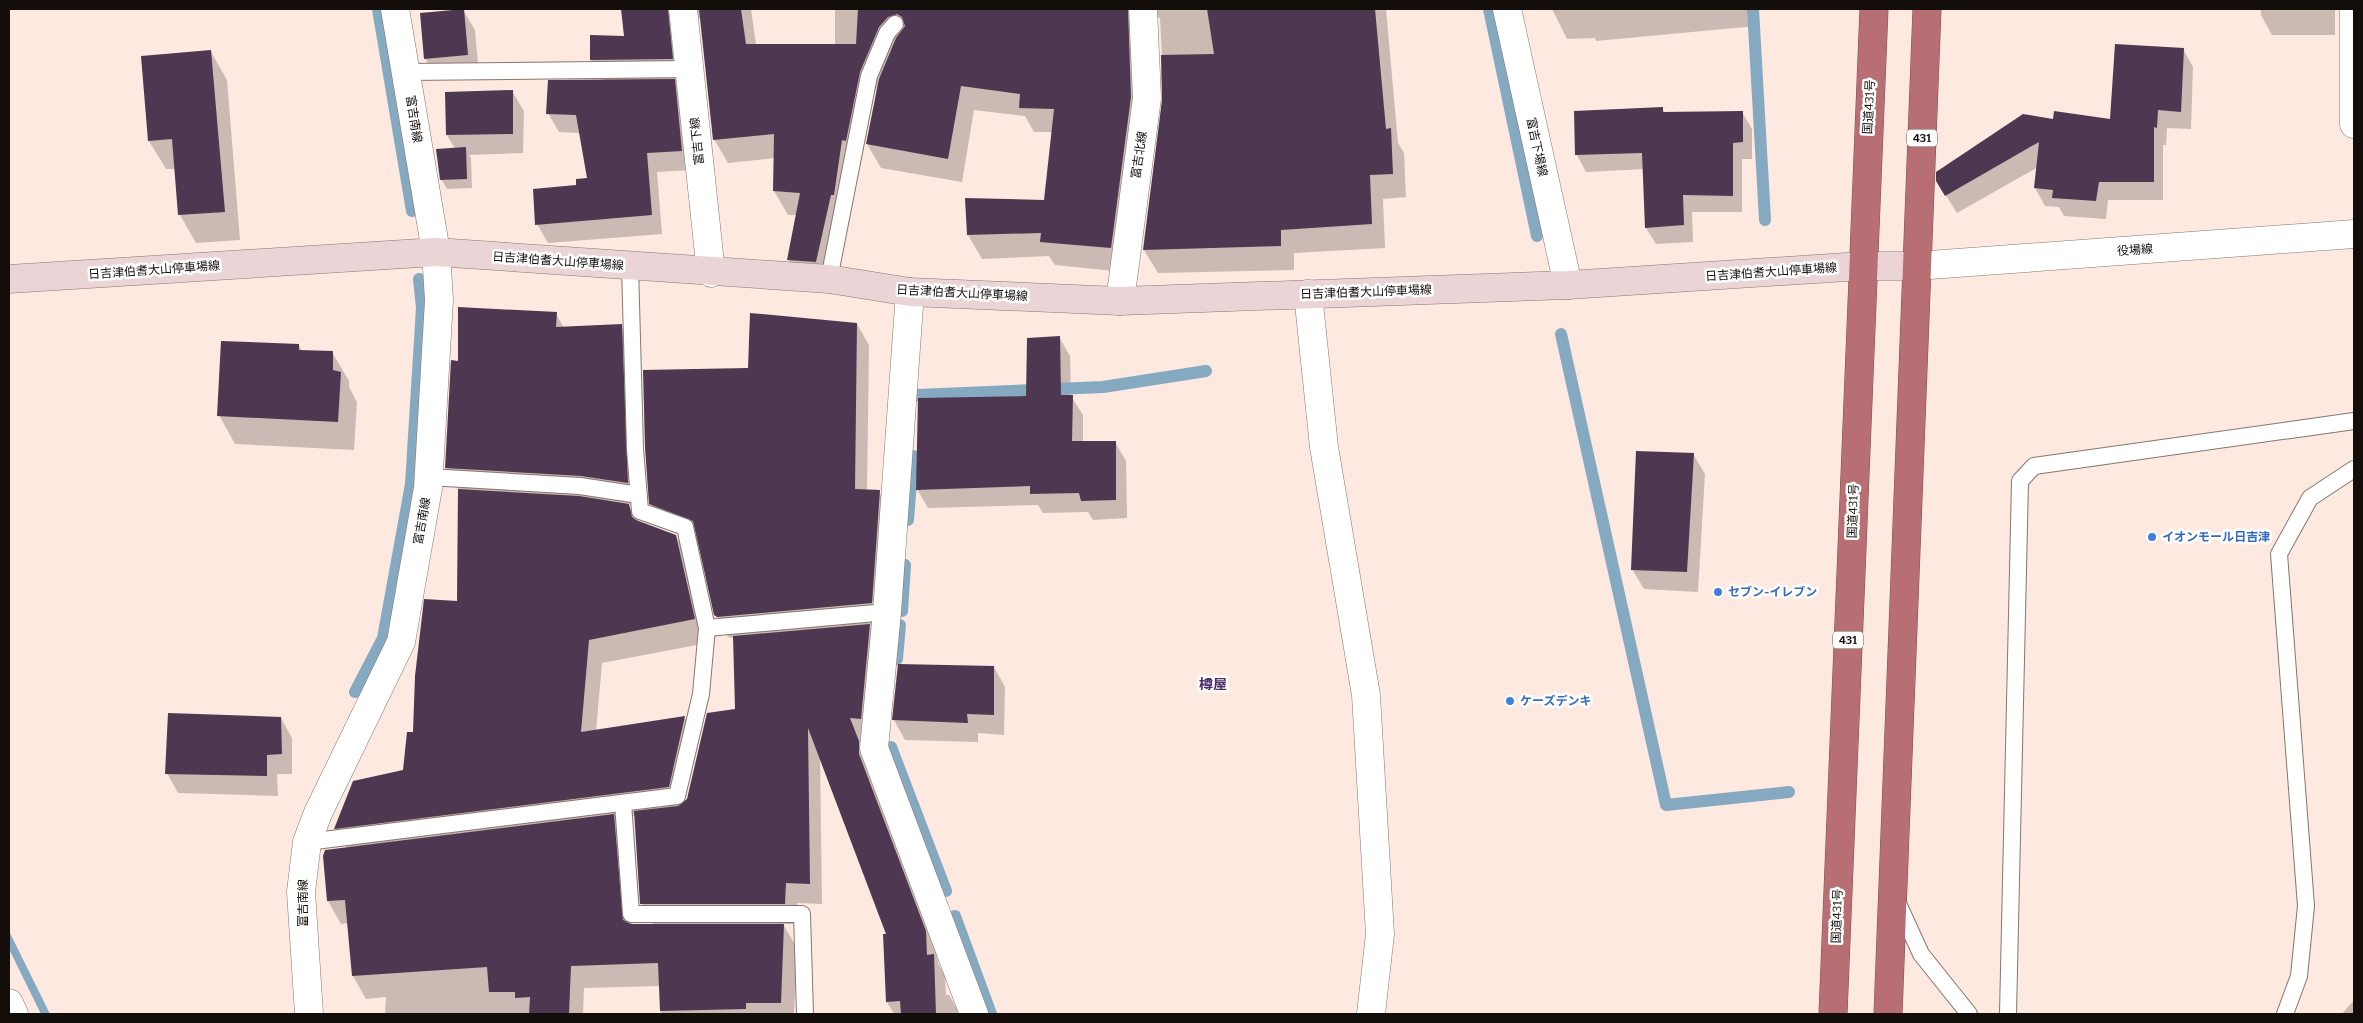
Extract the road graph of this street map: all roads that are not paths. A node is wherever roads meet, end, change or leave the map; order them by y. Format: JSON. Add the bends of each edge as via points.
{"nodes":[{"id":1,"x":395,"y":9,"type":"edge"},
{"id":2,"x":683,"y":9,"type":"edge"},
{"id":3,"x":1143,"y":9,"type":"edge"},
{"id":4,"x":1507,"y":9,"type":"edge"},
{"id":5,"x":1874,"y":9,"type":"edge"},
{"id":6,"x":1927,"y":9,"type":"edge"},
{"id":7,"x":2354,"y":9,"type":"edge"},
{"id":8,"x":895,"y":24,"type":"dead end"},
{"id":9,"x":689,"y":69,"type":"junction"},
{"id":10,"x":406,"y":72,"type":"junction"},
{"id":11,"x":2354,"y":124,"type":"edge"},
{"id":12,"x":2354,"y":234,"type":"edge"},
{"id":13,"x":436,"y":252,"type":"junction"},
{"id":14,"x":630,"y":266,"type":"junction"},
{"id":15,"x":1862,"y":266,"type":"junction"},
{"id":16,"x":1916,"y":266,"type":"junction"},
{"id":17,"x":712,"y":273,"type":"junction"},
{"id":18,"x":829,"y":279,"type":"junction"},
{"id":19,"x":9,"y":280,"type":"edge"},
{"id":20,"x":1568,"y":285,"type":"junction"},
{"id":21,"x":910,"y":292,"type":"junction"},
{"id":22,"x":1308,"y":294,"type":"junction"},
{"id":23,"x":1120,"y":301,"type":"junction"},
{"id":24,"x":2354,"y":421,"type":"edge"},
{"id":25,"x":2354,"y":469,"type":"edge"},
{"id":26,"x":428,"y":477,"type":"junction"},
{"id":27,"x":639,"y":495,"type":"junction"},
{"id":28,"x":887,"y":612,"type":"junction"},
{"id":29,"x":707,"y":628,"type":"junction"},
{"id":30,"x":623,"y":803,"type":"junction"},
{"id":31,"x":307,"y":842,"type":"junction"},
{"id":32,"x":1893,"y":892,"type":"junction"},
{"id":33,"x":9,"y":1002,"type":"edge"},
{"id":34,"x":14,"y":1014,"type":"edge"},
{"id":35,"x":309,"y":1014,"type":"edge"},
{"id":36,"x":805,"y":1014,"type":"edge"},
{"id":37,"x":974,"y":1014,"type":"edge"},
{"id":38,"x":1371,"y":1014,"type":"edge"},
{"id":39,"x":1833,"y":1014,"type":"edge"},
{"id":40,"x":1888,"y":1014,"type":"edge"},
{"id":41,"x":1969,"y":1014,"type":"edge"},
{"id":42,"x":2008,"y":1014,"type":"edge"},
{"id":43,"x":2285,"y":1014,"type":"edge"}],
"edges":[{"from":1,"to":10,"type":"street","name":"富吉南線"},
{"from":2,"to":9,"type":"street","name":"富吉下線"},
{"from":3,"to":23,"type":"street","name":"富吉北線","via":[[1147,98]]},
{"from":4,"to":20,"type":"street","name":"富吉下場線"},
{"from":5,"to":15,"type":"highway","name":"国道431号","number":"431"},
{"from":6,"to":16,"type":"highway","number":"431"},
{"from":7,"to":11,"type":"street"},
{"from":8,"to":18,"type":"lane","via":[[887,34],[869,76]]},
{"from":9,"to":10,"type":"lane"},
{"from":9,"to":17,"type":"street","name":"富吉下線"},
{"from":10,"to":13,"type":"street","name":"富吉南線"},
{"from":12,"to":16,"type":"street","name":"役場線"},
{"from":13,"to":14,"type":"main road","name":"日吉津伯耆大山停車場線"},
{"from":13,"to":19,"type":"main road","name":"日吉津伯耆大山停車場線"},
{"from":13,"to":26,"type":"street","name":"富吉南線","via":[[439,300]]},
{"from":14,"to":17,"type":"main road","name":"日吉津伯耆大山停車場線"},
{"from":14,"to":27,"type":"lane"},
{"from":15,"to":16,"type":"main road","name":"日吉津伯耆大山停車場線"},
{"from":15,"to":20,"type":"main road","name":"日吉津伯耆大山停車場線"},
{"from":15,"to":39,"type":"highway","name":"国道431号","number":"431"},
{"from":16,"to":32,"type":"highway","number":"431"},
{"from":17,"to":18,"type":"main road","name":"日吉津伯耆大山停車場線"},
{"from":18,"to":21,"type":"main road","name":"日吉津伯耆大山停車場線"},
{"from":20,"to":22,"type":"main road","name":"日吉津伯耆大山停車場線"},
{"from":21,"to":23,"type":"main road","name":"日吉津伯耆大山停車場線"},
{"from":21,"to":28,"type":"street"},
{"from":22,"to":23,"type":"main road","name":"日吉津伯耆大山停車場線"},
{"from":22,"to":38,"type":"street","via":[[1324,447],[1366,695],[1380,934]]},
{"from":24,"to":42,"type":"lane","via":[[2034,466],[2020,481]]},
{"from":25,"to":43,"type":"lane","via":[[2310,498],[2279,554],[2306,906],[2299,976]]},
{"from":26,"to":27,"type":"lane","via":[[580,486]]},
{"from":26,"to":31,"type":"street","name":"富吉南線","via":[[401,642]]},
{"from":27,"to":29,"type":"lane","via":[[640,511],[685,528]]},
{"from":28,"to":29,"type":"lane"},
{"from":28,"to":37,"type":"street","via":[[874,748]]},
{"from":29,"to":30,"type":"lane","via":[[701,694],[676,796]]},
{"from":30,"to":31,"type":"lane"},
{"from":30,"to":36,"type":"lane","via":[[631,914],[802,914]]},
{"from":31,"to":35,"type":"street","name":"富吉南線","via":[[301,892]]},
{"from":32,"to":40,"type":"highway","number":"431"},
{"from":32,"to":41,"type":"lane","via":[[1921,954]]},
{"from":33,"to":34,"type":"street"}]}
